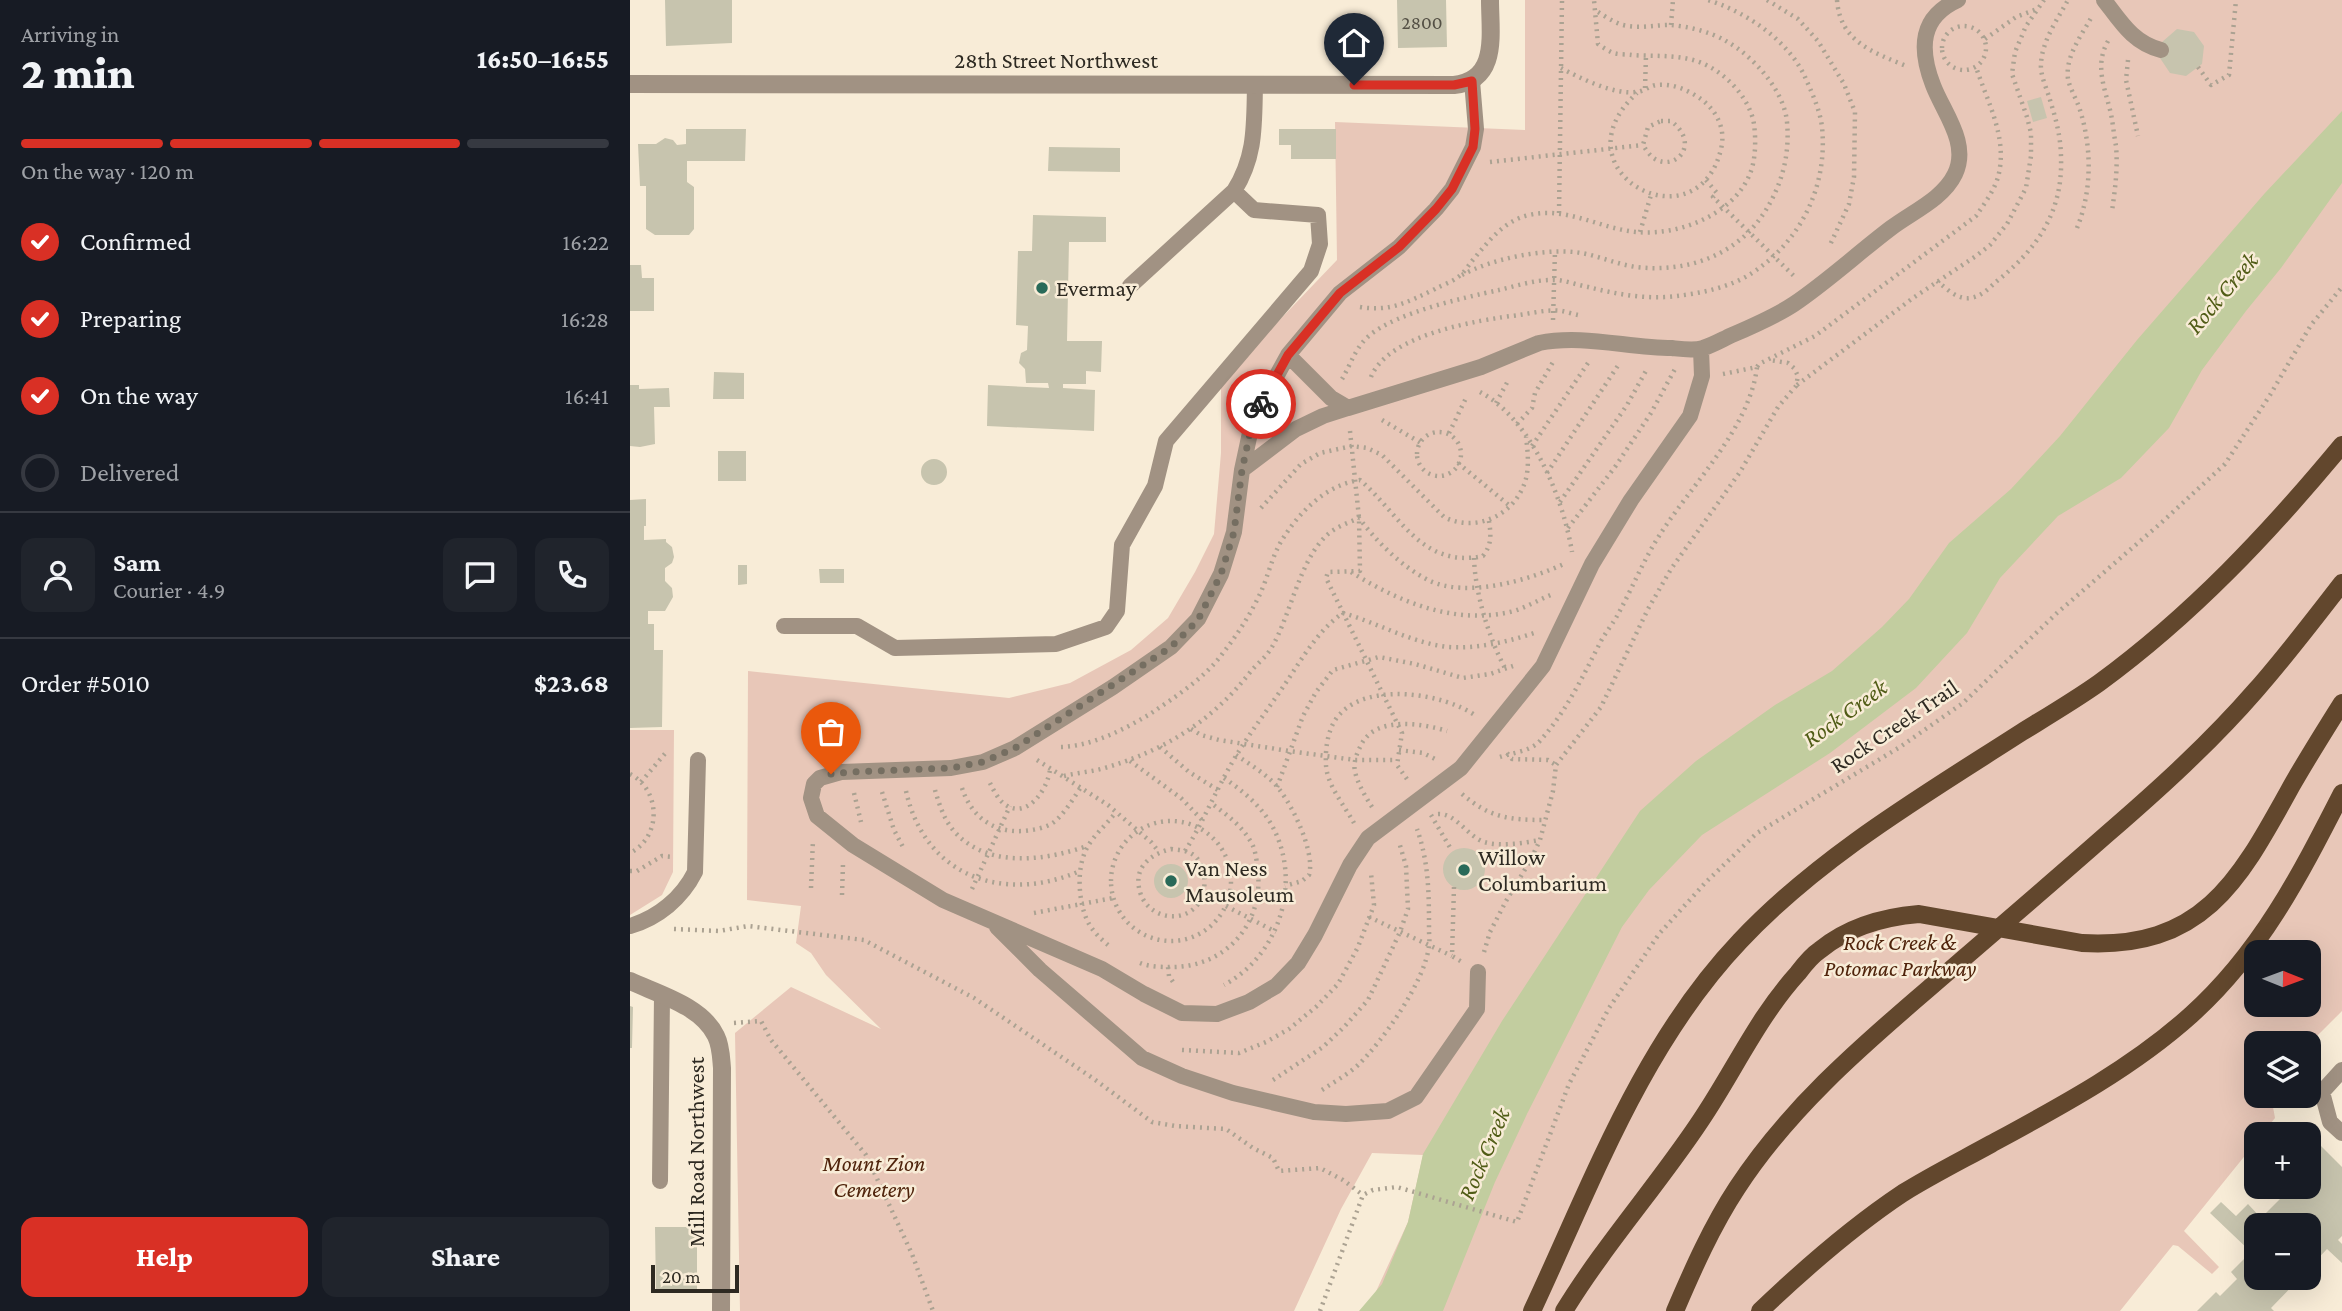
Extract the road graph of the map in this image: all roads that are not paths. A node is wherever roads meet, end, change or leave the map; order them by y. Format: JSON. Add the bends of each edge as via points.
{"nodes":[{"id":1,"x":1490,"y":0,"type":"edge"},
{"id":2,"x":1958,"y":0,"type":"edge"},
{"id":3,"x":2101,"y":4,"type":"edge"},
{"id":4,"x":2161,"y":50,"type":"dead end"},
{"id":5,"x":1476,"y":79,"type":"junction"},
{"id":6,"x":630,"y":84,"type":"edge"},
{"id":7,"x":1255,"y":85,"type":"junction"},
{"id":8,"x":1234,"y":191,"type":"junction"},
{"id":9,"x":1130,"y":286,"type":"dead end"},
{"id":10,"x":1701,"y":349,"type":"junction"},
{"id":11,"x":1288,"y":355,"type":"junction"},
{"id":12,"x":1358,"y":405,"type":"junction"},
{"id":13,"x":2342,"y":445,"type":"edge"},
{"id":14,"x":1242,"y":470,"type":"junction"},
{"id":15,"x":2342,"y":583,"type":"edge"},
{"id":16,"x":784,"y":626,"type":"dead end"},
{"id":17,"x":2342,"y":703,"type":"edge"},
{"id":18,"x":698,"y":760,"type":"dead end"},
{"id":19,"x":2342,"y":793,"type":"edge"},
{"id":20,"x":990,"y":921,"type":"junction"},
{"id":21,"x":630,"y":926,"type":"edge"},
{"id":22,"x":1478,"y":972,"type":"road end"},
{"id":23,"x":630,"y":981,"type":"edge"},
{"id":24,"x":662,"y":996,"type":"junction"},
{"id":25,"x":2342,"y":1070,"type":"edge"},
{"id":26,"x":2342,"y":1132,"type":"edge"},
{"id":27,"x":660,"y":1181,"type":"dead end"},
{"id":28,"x":721,"y":1311,"type":"edge"},
{"id":29,"x":1532,"y":1311,"type":"edge"},
{"id":30,"x":1564,"y":1311,"type":"edge"},
{"id":31,"x":1675,"y":1311,"type":"edge"},
{"id":32,"x":1760,"y":1311,"type":"edge"}],
"edges":[{"from":1,"to":5,"type":"street","via":[[1489,54]]},
{"from":2,"to":10,"type":"lane","via":[[1931,19],[1924,45],[1930,75],[1959,147],[1956,173],[1945,188],[1793,305]]},
{"from":3,"to":4,"type":"lane","via":[[2137,40]]},
{"from":5,"to":7,"type":"street","name":"28th Street Northwest","via":[[1454,85]]},
{"from":5,"to":11,"type":"lane","via":[[1473,147],[1452,189],[1399,247],[1340,293]]},
{"from":6,"to":7,"type":"street","name":"28th Street Northwest"},
{"from":7,"to":8,"type":"lane","via":[[1253,148]]},
{"from":8,"to":9,"type":"lane"},
{"from":8,"to":16,"type":"lane","via":[[1254,210],[1318,215],[1320,244],[1311,271],[1166,441],[1155,486],[1122,545],[1117,611],[1106,627],[1056,644],[895,648],[857,626]]},
{"from":10,"to":12,"type":"lane","via":[[1556,340]]},
{"from":10,"to":20,"type":"lane","via":[[1702,376],[1690,416],[1592,564],[1549,654],[1461,768],[1368,838],[1298,963],[1276,986],[1217,1014],[1182,1013],[1102,969]]},
{"from":11,"to":12,"type":"lane","via":[[1331,398]]},
{"from":11,"to":14,"type":"lane","via":[[1253,419]]},
{"from":12,"to":14,"type":"lane","via":[[1296,429]]},
{"from":13,"to":29,"type":"main road","via":[[2258,543],[2196,605],[2143,649],[2097,684],[1885,820],[1780,901],[1738,943],[1668,1036],[1634,1095]]},
{"from":14,"to":20,"type":"lane","via":[[1234,532],[1221,574],[1198,620],[1171,647],[1030,738],[983,762],[850,772],[820,778],[814,784],[811,798],[817,816],[835,832],[943,900]]},
{"from":15,"to":31,"type":"main road","via":[[2256,691],[2212,737],[1881,1029],[1803,1106],[1737,1188]]},
{"from":17,"to":30,"type":"main road","via":[[2249,862],[2204,911],[2166,932],[2123,943],[2082,943],[1935,915],[1897,916],[1862,926],[1818,951],[1777,996],[1702,1119]]},
{"from":18,"to":21,"type":"lane","via":[[695,872],[687,888],[648,921]]},
{"from":19,"to":32,"type":"main road","via":[[2273,920],[2193,1013],[2157,1044],[2087,1090],[1904,1193],[1856,1226]]},
{"from":20,"to":22,"type":"lane","via":[[1142,1058],[1245,1096],[1314,1112],[1388,1111],[1416,1097],[1477,1009]]},
{"from":23,"to":24,"type":"street"},
{"from":24,"to":27,"type":"lane"},
{"from":24,"to":28,"type":"street","name":"Mill Road Northwest","via":[[696,1012],[713,1030],[722,1068]]},
{"from":25,"to":26,"type":"lane","via":[[2322,1092],[2330,1122]]}]}
